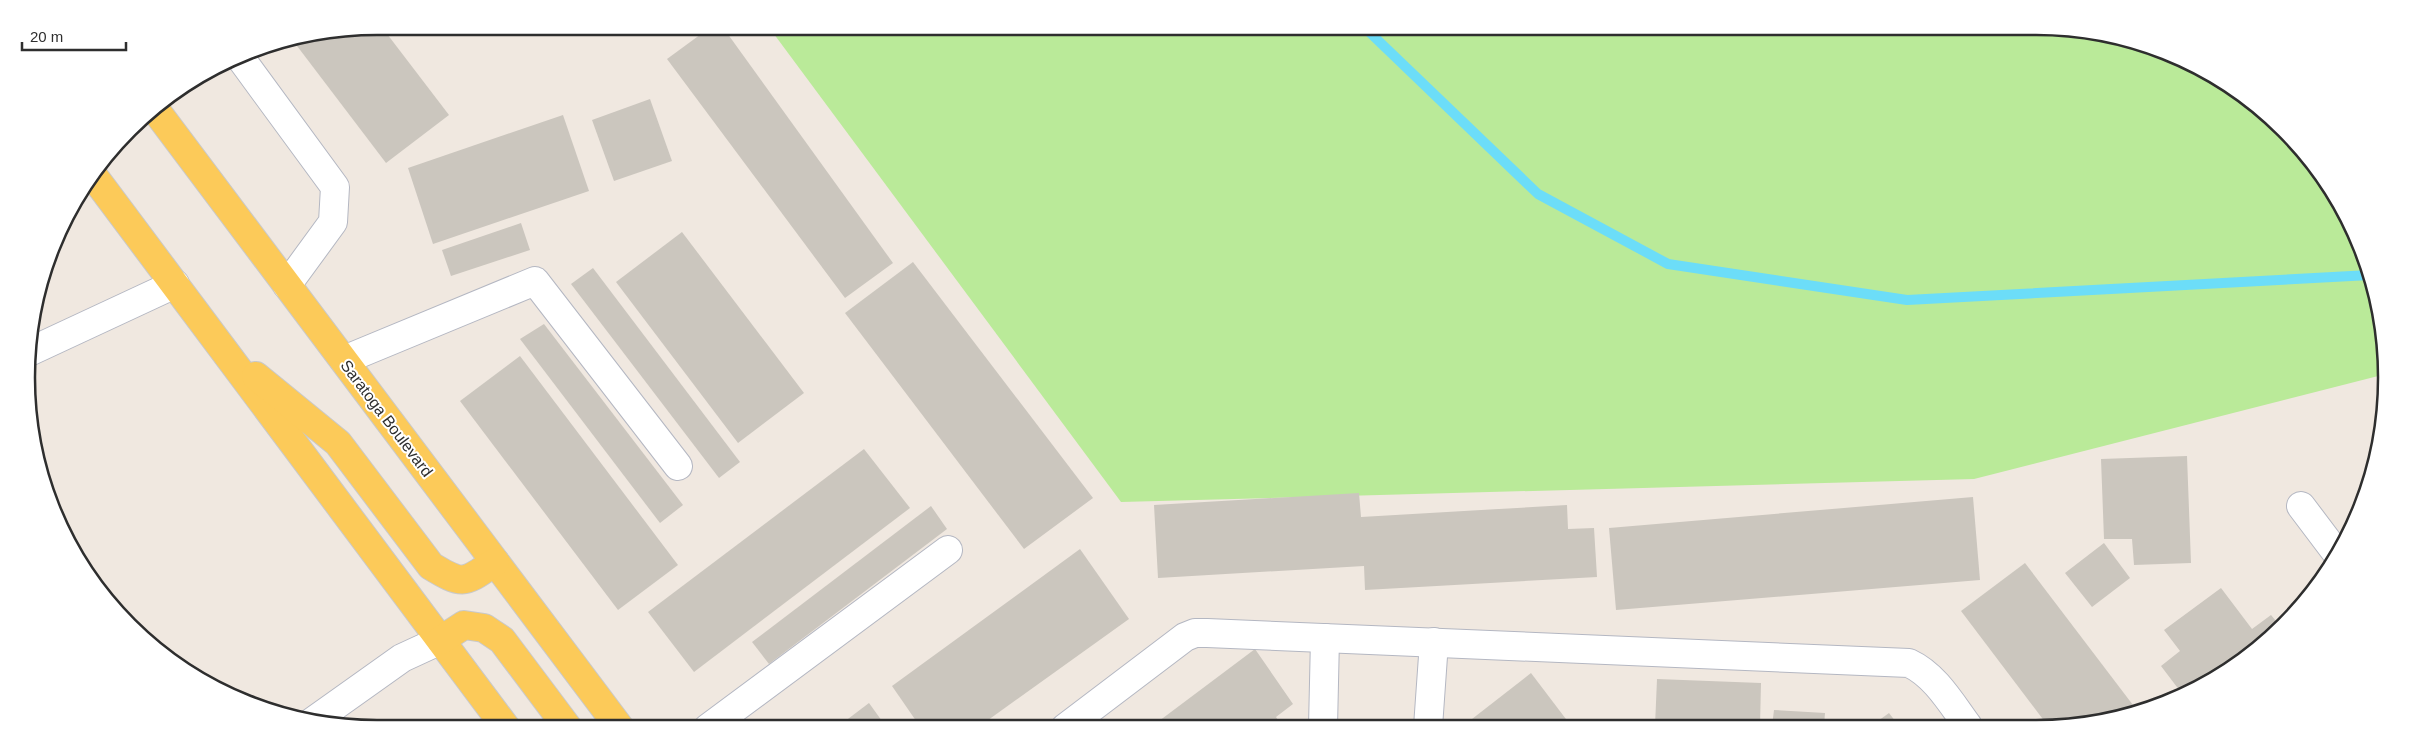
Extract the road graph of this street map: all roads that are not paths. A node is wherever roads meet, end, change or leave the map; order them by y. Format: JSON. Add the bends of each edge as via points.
{"nodes":[{"id":1,"x":243,"y":62,"type":"edge"},
{"id":2,"x":159,"y":114,"type":"edge"},
{"id":3,"x":97,"y":181,"type":"edge"},
{"id":4,"x":175,"y":284,"type":"junction"},
{"id":5,"x":286,"y":285,"type":"junction"},
{"id":6,"x":37,"y":348,"type":"edge"},
{"id":7,"x":224,"y":350,"type":"junction"},
{"id":8,"x":344,"y":360,"type":"junction"},
{"id":9,"x":678,"y":466,"type":"dead end"},
{"id":10,"x":2301,"y":506,"type":"dead end"},
{"id":11,"x":2333,"y":548,"type":"edge"},
{"id":12,"x":948,"y":550,"type":"dead end"},
{"id":13,"x":495,"y":562,"type":"junction"},
{"id":14,"x":1326,"y":638,"type":"junction"},
{"id":15,"x":441,"y":640,"type":"junction"},
{"id":16,"x":1434,"y":642,"type":"junction"},
{"id":17,"x":332,"y":717,"type":"edge"},
{"id":18,"x":501,"y":720,"type":"edge"},
{"id":19,"x":562,"y":720,"type":"edge"},
{"id":20,"x":614,"y":720,"type":"edge"},
{"id":21,"x":719,"y":720,"type":"edge"},
{"id":22,"x":1076,"y":720,"type":"edge"},
{"id":23,"x":1323,"y":720,"type":"edge"},
{"id":24,"x":1428,"y":720,"type":"edge"},
{"id":25,"x":1963,"y":720,"type":"edge"}],
"edges":[{"from":1,"to":5,"type":"street","via":[[335,187],[333,222]]},
{"from":2,"to":5,"type":"main road","name":"Saratoga Boulevard"},
{"from":3,"to":4,"type":"main road"},
{"from":4,"to":6,"type":"street"},
{"from":4,"to":7,"type":"main road"},
{"from":5,"to":8,"type":"main road","name":"Saratoga Boulevard"},
{"from":7,"to":13,"type":"main road","via":[[338,442],[431,566],[453,579],[469,580]]},
{"from":7,"to":15,"type":"main road"},
{"from":8,"to":9,"type":"street","via":[[535,281]]},
{"from":8,"to":13,"type":"main road","name":"Saratoga Boulevard"},
{"from":10,"to":11,"type":"street"},
{"from":12,"to":21,"type":"street"},
{"from":13,"to":20,"type":"main road","name":"Saratoga Boulevard"},
{"from":14,"to":16,"type":"street"},
{"from":14,"to":22,"type":"street","via":[[1195,633],[1185,637]]},
{"from":14,"to":23,"type":"street"},
{"from":15,"to":17,"type":"street","via":[[402,658]]},
{"from":15,"to":18,"type":"main road"},
{"from":15,"to":19,"type":"main road","via":[[464,625],[484,628],[502,640]]},
{"from":16,"to":24,"type":"street"},
{"from":16,"to":25,"type":"street","via":[[1909,664],[1931,678]]}]}
